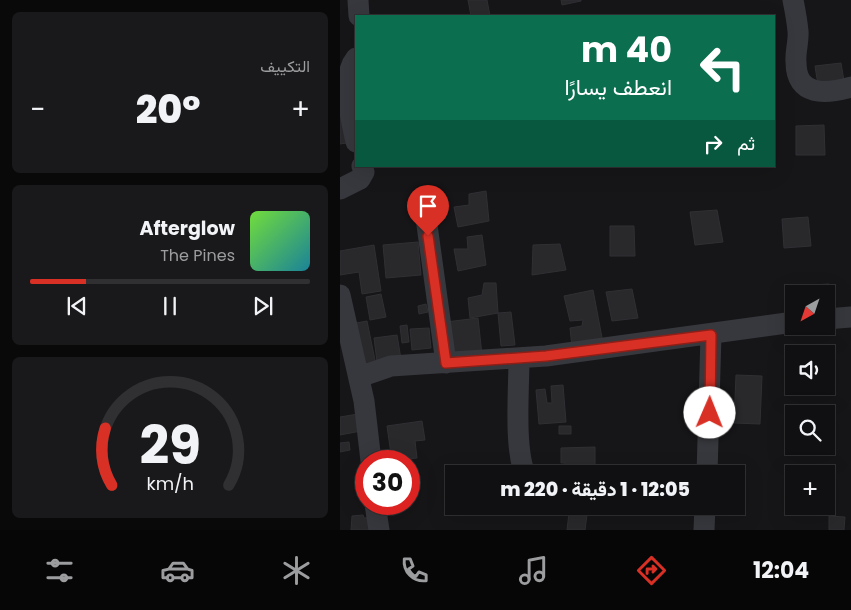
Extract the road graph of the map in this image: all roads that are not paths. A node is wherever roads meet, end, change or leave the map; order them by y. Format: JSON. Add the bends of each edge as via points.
{"nodes":[{"id":1,"x":358,"y":0,"type":"edge"},
{"id":2,"x":793,"y":0,"type":"edge"},
{"id":3,"x":359,"y":15,"type":"edge"},
{"id":4,"x":355,"y":60,"type":"edge"},
{"id":5,"x":851,"y":87,"type":"edge"},
{"id":6,"x":355,"y":137,"type":"edge"},
{"id":7,"x":362,"y":167,"type":"edge"},
{"id":8,"x":340,"y":190,"type":"edge"},
{"id":9,"x":426,"y":218,"type":"dead end"},
{"id":10,"x":340,"y":295,"type":"edge"},
{"id":11,"x":851,"y":317,"type":"edge"},
{"id":12,"x":835,"y":318,"type":"edge"},
{"id":13,"x":785,"y":323,"type":"edge"},
{"id":14,"x":711,"y":335,"type":"junction"},
{"id":15,"x":519,"y":358,"type":"junction"},
{"id":16,"x":446,"y":363,"type":"junction"},
{"id":17,"x":359,"y":377,"type":"junction"},
{"id":18,"x":370,"y":450,"type":"edge"},
{"id":19,"x":522,"y":465,"type":"edge"},
{"id":20,"x":707,"y":465,"type":"edge"},
{"id":21,"x":377,"y":515,"type":"edge"},
{"id":22,"x":705,"y":515,"type":"edge"},
{"id":23,"x":379,"y":530,"type":"edge"},
{"id":24,"x":704,"y":530,"type":"edge"}],
"edges":[{"from":1,"to":3,"type":"street"},
{"from":2,"to":5,"type":"street","via":[[798,32],[796,64],[801,83],[820,92]]},
{"from":4,"to":6,"type":"street","via":[[348,71],[346,89]]},
{"from":7,"to":8,"type":"street","via":[[364,172],[360,179]]},
{"from":9,"to":16,"type":"street"},
{"from":10,"to":17,"type":"street"},
{"from":11,"to":12,"type":"street"},
{"from":13,"to":14,"type":"street"},
{"from":14,"to":15,"type":"street"},
{"from":14,"to":20,"type":"street"},
{"from":15,"to":16,"type":"street"},
{"from":15,"to":19,"type":"street"},
{"from":16,"to":17,"type":"street","via":[[391,366]]},
{"from":17,"to":18,"type":"street"},
{"from":21,"to":23,"type":"street"},
{"from":22,"to":24,"type":"street"}]}
